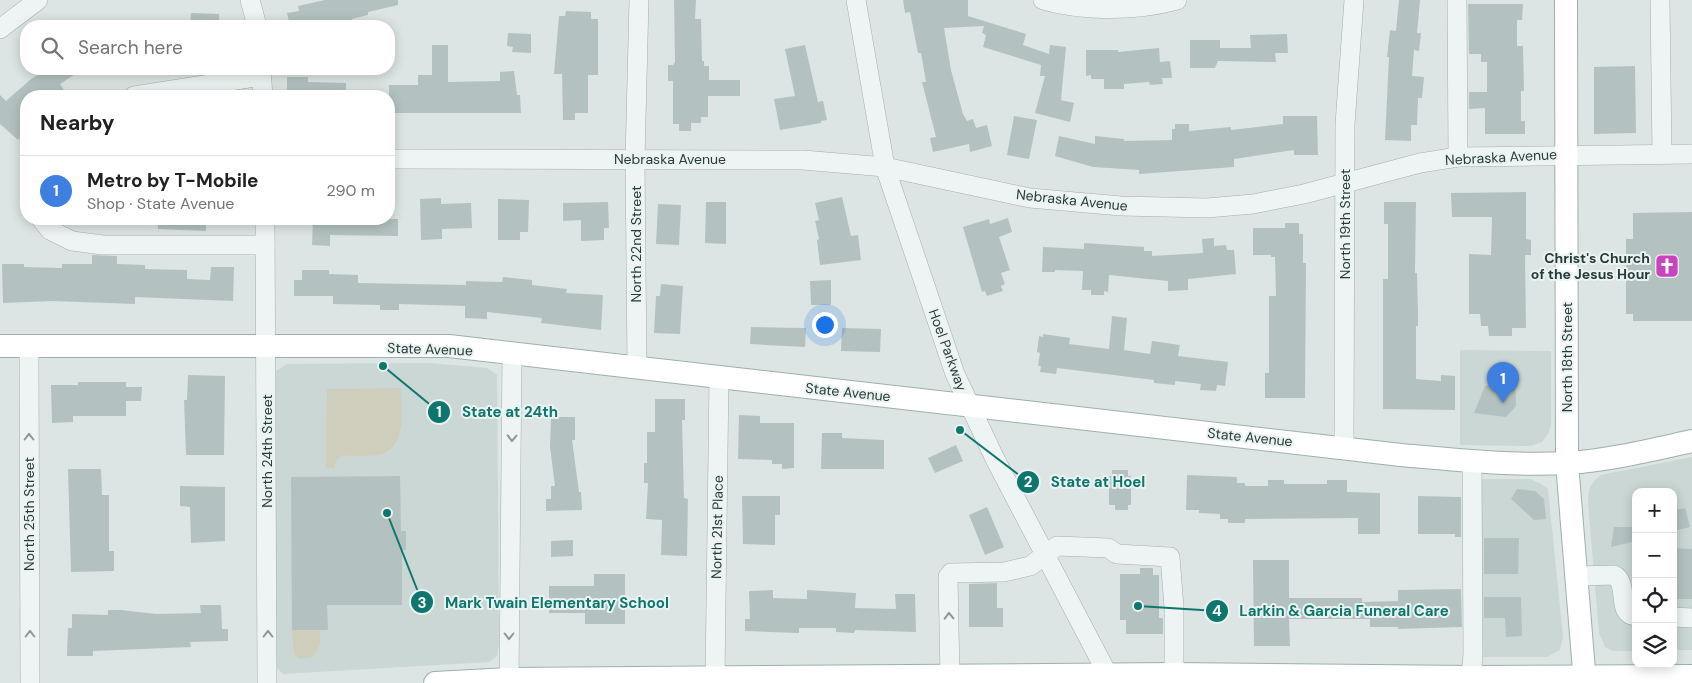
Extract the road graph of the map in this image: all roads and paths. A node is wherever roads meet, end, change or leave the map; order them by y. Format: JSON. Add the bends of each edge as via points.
{"nodes":[{"id":1,"x":38,"y":0,"type":"edge"},
{"id":2,"x":250,"y":0,"type":"edge"},
{"id":3,"x":639,"y":0,"type":"edge"},
{"id":4,"x":856,"y":0,"type":"edge"},
{"id":5,"x":1043,"y":0,"type":"edge"},
{"id":6,"x":1354,"y":0,"type":"edge"},
{"id":7,"x":1457,"y":0,"type":"edge"},
{"id":8,"x":1566,"y":0,"type":"edge"},
{"id":9,"x":1660,"y":0,"type":"edge"},
{"id":10,"x":1170,"y":1,"type":"edge"},
{"id":11,"x":255,"y":20,"type":"edge"},
{"id":12,"x":0,"y":29,"type":"edge"},
{"id":13,"x":246,"y":75,"type":"edge"},
{"id":14,"x":262,"y":75,"type":"edge"},
{"id":15,"x":166,"y":90,"type":"edge"},
{"id":16,"x":263,"y":90,"type":"edge"},
{"id":17,"x":1566,"y":154,"type":"junction"},
{"id":18,"x":1662,"y":154,"type":"junction"},
{"id":19,"x":1692,"y":154,"type":"edge"},
{"id":20,"x":1458,"y":157,"type":"junction"},
{"id":21,"x":395,"y":159,"type":"edge"},
{"id":22,"x":635,"y":159,"type":"junction"},
{"id":23,"x":885,"y":167,"type":"junction"},
{"id":24,"x":1346,"y":182,"type":"junction"},
{"id":25,"x":46,"y":225,"type":"edge"},
{"id":26,"x":265,"y":225,"type":"edge"},
{"id":27,"x":265,"y":245,"type":"junction"},
{"id":28,"x":0,"y":346,"type":"edge"},
{"id":29,"x":29,"y":346,"type":"junction"},
{"id":30,"x":266,"y":347,"type":"junction"},
{"id":31,"x":512,"y":354,"type":"junction"},
{"id":32,"x":636,"y":368,"type":"junction"},
{"id":33,"x":719,"y":378,"type":"junction"},
{"id":34,"x":970,"y":406,"type":"junction"},
{"id":35,"x":1692,"y":441,"type":"edge"},
{"id":36,"x":1344,"y":448,"type":"junction"},
{"id":37,"x":1472,"y":462,"type":"junction"},
{"id":38,"x":1567,"y":463,"type":"junction"},
{"id":39,"x":1046,"y":555,"type":"junction"},
{"id":40,"x":1577,"y":576,"type":"junction"},
{"id":41,"x":1632,"y":615,"type":"edge"},
{"id":42,"x":1677,"y":617,"type":"edge"},
{"id":43,"x":1692,"y":618,"type":"edge"},
{"id":44,"x":950,"y":665,"type":"junction"},
{"id":45,"x":1108,"y":675,"type":"junction"},
{"id":46,"x":1692,"y":676,"type":"edge"},
{"id":47,"x":715,"y":677,"type":"junction"},
{"id":48,"x":1186,"y":677,"type":"edge"},
{"id":49,"x":1585,"y":679,"type":"edge"},
{"id":50,"x":1421,"y":680,"type":"edge"},
{"id":51,"x":1472,"y":680,"type":"edge"},
{"id":52,"x":509,"y":681,"type":"edge"},
{"id":53,"x":30,"y":683,"type":"edge"},
{"id":54,"x":267,"y":683,"type":"edge"},
{"id":55,"x":435,"y":683,"type":"edge"}],
"edges":[{"from":1,"to":12,"type":"street"},
{"from":2,"to":11,"type":"street"},
{"from":3,"to":22,"type":"street","name":"North 22nd Street"},
{"from":4,"to":23,"type":"street","name":"Hoel Parkway"},
{"from":5,"to":10,"type":"street","via":[[1102,8]]},
{"from":6,"to":24,"type":"street","name":"North 19th Street","via":[[1345,124]]},
{"from":7,"to":20,"type":"street"},
{"from":8,"to":17,"type":"main road","name":"North 18th Street"},
{"from":9,"to":18,"type":"street"},
{"from":13,"to":15,"type":"street"},
{"from":14,"to":16,"type":"street"},
{"from":17,"to":18,"type":"street","name":"Nebraska Avenue"},
{"from":17,"to":20,"type":"street","name":"Nebraska Avenue"},
{"from":17,"to":38,"type":"main road","name":"North 18th Street"},
{"from":18,"to":19,"type":"street","name":"Nebraska Avenue"},
{"from":20,"to":24,"type":"street","name":"Nebraska Avenue"},
{"from":21,"to":22,"type":"street","name":"Nebraska Avenue"},
{"from":22,"to":23,"type":"street","name":"Nebraska Avenue","via":[[803,160]]},
{"from":22,"to":32,"type":"street","name":"North 22nd Street"},
{"from":23,"to":24,"type":"street","name":"Nebraska Avenue","via":[[1030,198],[1121,206],[1207,208],[1253,204]]},
{"from":23,"to":34,"type":"street","name":"Hoel Parkway","via":[[954,374]]},
{"from":24,"to":36,"type":"street","name":"North 19th Street"},
{"from":25,"to":27,"type":"street","via":[[72,241],[88,243]]},
{"from":26,"to":27,"type":"street","name":"North 24th Street"},
{"from":27,"to":30,"type":"street","name":"North 24th Street"},
{"from":28,"to":29,"type":"main road","name":"State Avenue"},
{"from":29,"to":30,"type":"main road","name":"State Avenue"},
{"from":53,"to":29,"type":"street","name":"North 25th Street","one_way":true},
{"from":30,"to":31,"type":"main road","name":"State Avenue","via":[[449,346]]},
{"from":54,"to":30,"type":"street","name":"North 24th Street","one_way":true},
{"from":31,"to":32,"type":"main road","name":"State Avenue"},
{"from":31,"to":52,"type":"street","one_way":true},
{"from":32,"to":33,"type":"main road","name":"State Avenue"},
{"from":33,"to":34,"type":"main road","name":"State Avenue"},
{"from":33,"to":47,"type":"street","name":"North 21st Place"},
{"from":34,"to":36,"type":"main road","name":"State Avenue"},
{"from":34,"to":39,"type":"street","name":"Hoel Parkway"},
{"from":35,"to":38,"type":"main road","name":"State Avenue","via":[[1617,457]]},
{"from":36,"to":37,"type":"main road","name":"State Avenue"},
{"from":37,"to":38,"type":"main road","name":"State Avenue"},
{"from":37,"to":51,"type":"street"},
{"from":38,"to":40,"type":"main road","name":"North 18th Street"},
{"from":44,"to":39,"type":"street","one_way":true,"via":[[948,577],[951,573],[1004,572],[1030,566]]},
{"from":39,"to":45,"type":"street","name":"Hoel Parkway"},
{"from":39,"to":48,"type":"street","via":[[1057,546],[1067,545],[1108,548],[1117,554],[1170,557],[1174,607]]},
{"from":40,"to":41,"type":"street","via":[[1614,574],[1619,577],[1625,611]]},
{"from":40,"to":49,"type":"main road","name":"North 18th Street"},
{"from":42,"to":43,"type":"street"},
{"from":44,"to":45,"type":"main road"},
{"from":44,"to":47,"type":"main road"},
{"from":45,"to":48,"type":"main road"},
{"from":46,"to":49,"type":"main road"},
{"from":47,"to":52,"type":"main road"},
{"from":48,"to":50,"type":"main road"},
{"from":49,"to":51,"type":"main road"},
{"from":50,"to":51,"type":"main road"},
{"from":52,"to":55,"type":"main road"}]}
